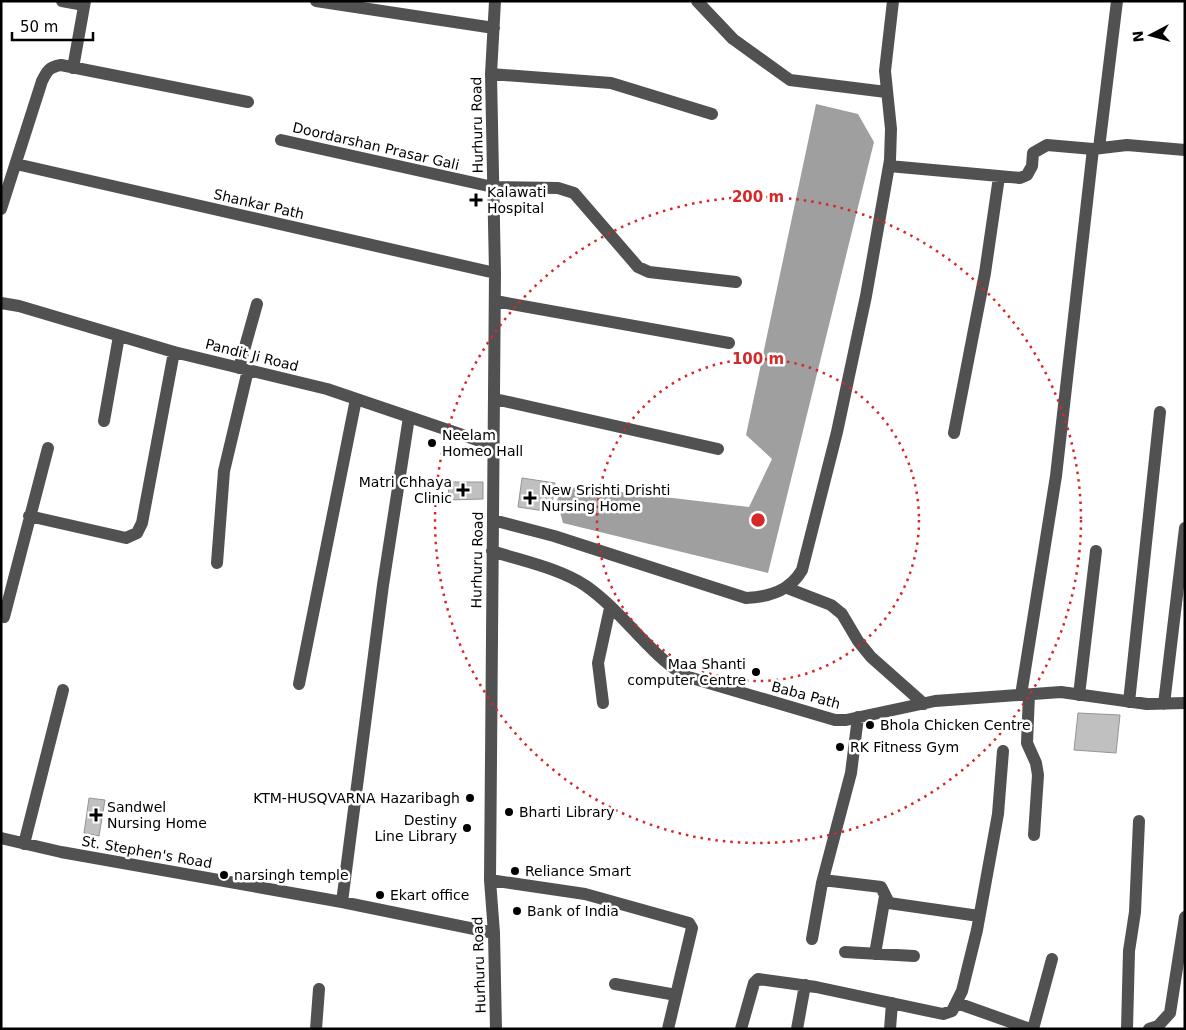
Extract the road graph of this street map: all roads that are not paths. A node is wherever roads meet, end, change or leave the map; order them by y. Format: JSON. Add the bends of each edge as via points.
{"nodes":[{"id":1,"x":62,"y":1,"type":"edge"},
{"id":2,"x":316,"y":1,"type":"edge"},
{"id":3,"x":495,"y":1,"type":"edge"},
{"id":4,"x":697,"y":1,"type":"edge"},
{"id":5,"x":893,"y":1,"type":"edge"},
{"id":6,"x":1118,"y":1,"type":"edge"},
{"id":7,"x":85,"y":3,"type":"edge"},
{"id":8,"x":494,"y":28,"type":"junction"},
{"id":9,"x":74,"y":68,"type":"junction"},
{"id":10,"x":491,"y":74,"type":"junction"},
{"id":11,"x":886,"y":92,"type":"junction"},
{"id":12,"x":248,"y":102,"type":"dead end"},
{"id":13,"x":712,"y":114,"type":"dead end"},
{"id":14,"x":281,"y":140,"type":"dead end"},
{"id":15,"x":1096,"y":148,"type":"junction"},
{"id":16,"x":1185,"y":150,"type":"edge"},
{"id":17,"x":16,"y":164,"type":"junction"},
{"id":18,"x":889,"y":166,"type":"junction"},
{"id":19,"x":999,"y":178,"type":"junction"},
{"id":20,"x":493,"y":187,"type":"junction"},
{"id":21,"x":1,"y":209,"type":"edge"},
{"id":22,"x":495,"y":273,"type":"junction"},
{"id":23,"x":736,"y":282,"type":"dead end"},
{"id":24,"x":495,"y":301,"type":"junction"},
{"id":25,"x":1,"y":303,"type":"edge"},
{"id":26,"x":258,"y":304,"type":"dead end"},
{"id":27,"x":119,"y":336,"type":"junction"},
{"id":28,"x":730,"y":344,"type":"dead end"},
{"id":29,"x":174,"y":352,"type":"junction"},
{"id":30,"x":244,"y":369,"type":"junction"},
{"id":31,"x":356,"y":399,"type":"junction"},
{"id":32,"x":495,"y":399,"type":"junction"},
{"id":33,"x":1160,"y":412,"type":"dead end"},
{"id":34,"x":408,"y":417,"type":"junction"},
{"id":35,"x":104,"y":421,"type":"dead end"},
{"id":36,"x":954,"y":433,"type":"dead end"},
{"id":37,"x":492,"y":445,"type":"junction"},
{"id":38,"x":48,"y":448,"type":"dead end"},
{"id":39,"x":718,"y":449,"type":"dead end"},
{"id":40,"x":29,"y":516,"type":"junction"},
{"id":41,"x":493,"y":520,"type":"junction"},
{"id":42,"x":1185,"y":528,"type":"edge"},
{"id":43,"x":492,"y":551,"type":"junction"},
{"id":44,"x":1096,"y":551,"type":"dead end"},
{"id":45,"x":217,"y":563,"type":"dead end"},
{"id":46,"x":787,"y":588,"type":"junction"},
{"id":47,"x":610,"y":608,"type":"junction"},
{"id":48,"x":4,"y":617,"type":"dead end"},
{"id":49,"x":299,"y":684,"type":"dead end"},
{"id":50,"x":63,"y":690,"type":"dead end"},
{"id":51,"x":1025,"y":695,"type":"junction"},
{"id":52,"x":1079,"y":695,"type":"junction"},
{"id":53,"x":1130,"y":702,"type":"junction"},
{"id":54,"x":603,"y":703,"type":"dead end"},
{"id":55,"x":1185,"y":703,"type":"edge"},
{"id":56,"x":924,"y":704,"type":"junction"},
{"id":57,"x":1164,"y":704,"type":"junction"},
{"id":58,"x":858,"y":717,"type":"junction"},
{"id":59,"x":1003,"y":751,"type":"dead end"},
{"id":60,"x":1139,"y":821,"type":"dead end"},
{"id":61,"x":1034,"y":835,"type":"dead end"},
{"id":62,"x":1,"y":838,"type":"edge"},
{"id":63,"x":24,"y":844,"type":"junction"},
{"id":64,"x":490,"y":880,"type":"junction"},
{"id":65,"x":823,"y":880,"type":"junction"},
{"id":66,"x":885,"y":896,"type":"junction"},
{"id":67,"x":342,"y":902,"type":"junction"},
{"id":68,"x":979,"y":916,"type":"junction"},
{"id":69,"x":1185,"y":917,"type":"edge"},
{"id":70,"x":494,"y":933,"type":"junction"},
{"id":71,"x":812,"y":939,"type":"dead end"},
{"id":72,"x":845,"y":952,"type":"dead end"},
{"id":73,"x":875,"y":954,"type":"junction"},
{"id":74,"x":914,"y":956,"type":"dead end"},
{"id":75,"x":1052,"y":959,"type":"dead end"},
{"id":76,"x":615,"y":984,"type":"dead end"},
{"id":77,"x":805,"y":985,"type":"junction"},
{"id":78,"x":318,"y":988,"type":"dead end"},
{"id":79,"x":676,"y":995,"type":"junction"},
{"id":80,"x":892,"y":1003,"type":"junction"},
{"id":81,"x":957,"y":1003,"type":"junction"},
{"id":82,"x":316,"y":1029,"type":"edge"},
{"id":83,"x":496,"y":1029,"type":"edge"},
{"id":84,"x":668,"y":1029,"type":"edge"},
{"id":85,"x":741,"y":1029,"type":"edge"},
{"id":86,"x":797,"y":1029,"type":"edge"},
{"id":87,"x":890,"y":1029,"type":"edge"},
{"id":88,"x":1032,"y":1029,"type":"edge"},
{"id":89,"x":1127,"y":1029,"type":"edge"},
{"id":90,"x":1148,"y":1029,"type":"edge"}],
"edges":[{"from":1,"to":7,"type":"street"},
{"from":2,"to":8,"type":"street"},
{"from":3,"to":8,"type":"street","name":"Hurhuru Road"},
{"from":4,"to":11,"type":"street","via":[[733,39],[790,80]]},
{"from":5,"to":11,"type":"street","via":[[885,71]]},
{"from":6,"to":15,"type":"street"},
{"from":7,"to":9,"type":"street"},
{"from":8,"to":10,"type":"street","name":"Hurhuru Road"},
{"from":9,"to":12,"type":"street"},
{"from":9,"to":17,"type":"street","via":[[61,65],[47,70]]},
{"from":10,"to":13,"type":"street","via":[[611,83]]},
{"from":10,"to":20,"type":"street","name":"Hurhuru Road"},
{"from":11,"to":18,"type":"street","via":[[892,143]]},
{"from":14,"to":20,"type":"street","name":"Doordarshan Prasar Gali"},
{"from":15,"to":16,"type":"street","via":[[1127,145]]},
{"from":15,"to":19,"type":"street","via":[[1047,145],[1033,153],[1027,175]]},
{"from":15,"to":51,"type":"street","via":[[1056,476]]},
{"from":17,"to":21,"type":"street"},
{"from":17,"to":22,"type":"street","name":"Shankar Path"},
{"from":18,"to":19,"type":"street"},
{"from":18,"to":46,"type":"street","via":[[866,296],[836,432],[802,570]]},
{"from":19,"to":36,"type":"street","via":[[985,273]]},
{"from":20,"to":22,"type":"street","name":"Hurhuru Road"},
{"from":20,"to":23,"type":"street","name":"Doordarshan Prasar Gali","via":[[558,188],[574,194],[638,267],[649,272]]},
{"from":22,"to":24,"type":"street","name":"Hurhuru Road"},
{"from":24,"to":28,"type":"street"},
{"from":24,"to":32,"type":"street","name":"Hurhuru Road"},
{"from":25,"to":27,"type":"street","name":"Pandit Ji Road"},
{"from":26,"to":30,"type":"street"},
{"from":27,"to":29,"type":"street","name":"Pandit Ji Road"},
{"from":27,"to":35,"type":"street"},
{"from":29,"to":30,"type":"street","name":"Pandit Ji Road"},
{"from":29,"to":40,"type":"street","via":[[142,523],[137,533],[126,538]]},
{"from":30,"to":31,"type":"street","name":"Pandit Ji Road"},
{"from":30,"to":45,"type":"street","via":[[224,471]]},
{"from":31,"to":34,"type":"street","name":"Pandit Ji Road"},
{"from":31,"to":49,"type":"street"},
{"from":32,"to":37,"type":"street","name":"Hurhuru Road"},
{"from":32,"to":39,"type":"street"},
{"from":33,"to":53,"type":"street"},
{"from":34,"to":37,"type":"street","name":"Pandit Ji Road"},
{"from":34,"to":67,"type":"street"},
{"from":37,"to":41,"type":"street","name":"Hurhuru Road"},
{"from":38,"to":40,"type":"street"},
{"from":40,"to":48,"type":"street"},
{"from":41,"to":43,"type":"street","name":"Hurhuru Road"},
{"from":41,"to":46,"type":"street","via":[[554,536],[746,598],[760,598]]},
{"from":42,"to":57,"type":"street"},
{"from":43,"to":47,"type":"street","name":"Baba Path","via":[[584,584]]},
{"from":43,"to":64,"type":"street","name":"Hurhuru Road"},
{"from":44,"to":52,"type":"street"},
{"from":46,"to":56,"type":"street","via":[[831,605],[842,614],[871,657]]},
{"from":47,"to":54,"type":"street","via":[[598,663]]},
{"from":47,"to":58,"type":"street","name":"Baba Path","via":[[669,666],[685,676],[835,720]]},
{"from":50,"to":63,"type":"street"},
{"from":51,"to":52,"type":"street","name":"Baba Path","via":[[1061,692]]},
{"from":51,"to":56,"type":"street","name":"Baba Path"},
{"from":51,"to":61,"type":"street","via":[[1027,743],[1038,775]]},
{"from":52,"to":53,"type":"street","name":"Baba Path"},
{"from":53,"to":57,"type":"street","name":"Baba Path"},
{"from":55,"to":57,"type":"street","name":"Baba Path"},
{"from":56,"to":58,"type":"street","name":"Baba Path"},
{"from":58,"to":65,"type":"street","via":[[851,773]]},
{"from":59,"to":68,"type":"street","via":[[998,814]]},
{"from":60,"to":89,"type":"street"},
{"from":62,"to":63,"type":"street","name":"St. Stephen's Road"},
{"from":63,"to":67,"type":"street","name":"St. Stephen's Road"},
{"from":64,"to":70,"type":"street","name":"Hurhuru Road"},
{"from":64,"to":79,"type":"street","via":[[585,894],[689,923],[692,928]]},
{"from":65,"to":66,"type":"street","via":[[881,887]]},
{"from":65,"to":71,"type":"street"},
{"from":66,"to":68,"type":"street","via":[[889,903]]},
{"from":66,"to":73,"type":"street"},
{"from":67,"to":70,"type":"street","name":"St. Stephen's Road"},
{"from":68,"to":81,"type":"street"},
{"from":69,"to":90,"type":"street","via":[[1170,1012],[1158,1026]]},
{"from":70,"to":83,"type":"street","name":"Hurhuru Road"},
{"from":72,"to":73,"type":"street"},
{"from":73,"to":74,"type":"street"},
{"from":75,"to":88,"type":"street"},
{"from":76,"to":79,"type":"street"},
{"from":77,"to":80,"type":"street"},
{"from":77,"to":85,"type":"street","via":[[756,980]]},
{"from":77,"to":86,"type":"street"},
{"from":78,"to":82,"type":"street"},
{"from":79,"to":84,"type":"street"},
{"from":80,"to":81,"type":"street","via":[[947,1014]]},
{"from":80,"to":87,"type":"street"},
{"from":81,"to":88,"type":"street"}]}
